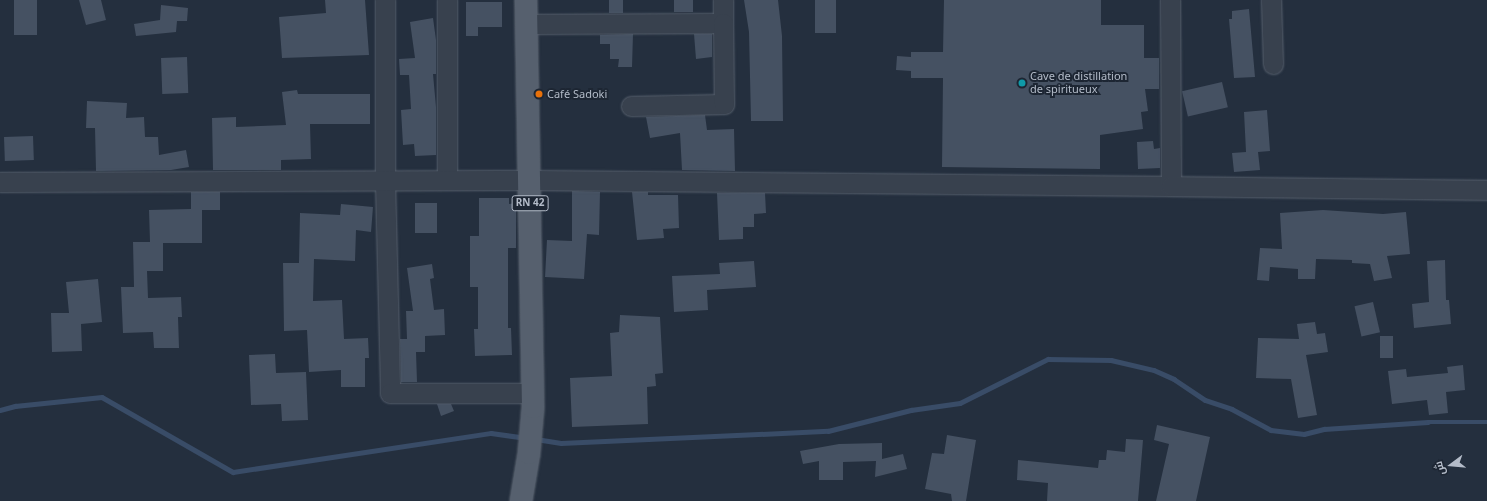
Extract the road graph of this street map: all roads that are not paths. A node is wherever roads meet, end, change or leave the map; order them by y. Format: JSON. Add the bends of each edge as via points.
{"nodes":[{"id":1,"x":385,"y":0,"type":"edge"},
{"id":2,"x":447,"y":0,"type":"edge"},
{"id":3,"x":526,"y":0,"type":"edge"},
{"id":4,"x":723,"y":0,"type":"edge"},
{"id":5,"x":1170,"y":0,"type":"edge"},
{"id":6,"x":1271,"y":0,"type":"edge"},
{"id":7,"x":723,"y":23,"type":"junction"},
{"id":8,"x":527,"y":24,"type":"junction"},
{"id":9,"x":1273,"y":64,"type":"dead end"},
{"id":10,"x":631,"y":106,"type":"dead end"},
{"id":11,"x":447,"y":180,"type":"junction"},
{"id":12,"x":530,"y":180,"type":"junction"},
{"id":13,"x":385,"y":181,"type":"junction"},
{"id":14,"x":0,"y":182,"type":"edge"},
{"id":15,"x":1171,"y":186,"type":"junction"},
{"id":16,"x":1487,"y":190,"type":"edge"},
{"id":17,"x":532,"y":400,"type":"junction"},
{"id":18,"x":521,"y":501,"type":"edge"}],
"edges":[{"from":1,"to":13,"type":"street"},
{"from":2,"to":11,"type":"street"},
{"from":3,"to":8,"type":"main road","number":"RN 42"},
{"from":4,"to":7,"type":"street"},
{"from":5,"to":15,"type":"street"},
{"from":6,"to":9,"type":"street"},
{"from":7,"to":8,"type":"street"},
{"from":7,"to":10,"type":"street","via":[[724,104]]},
{"from":8,"to":12,"type":"main road","number":"RN 42"},
{"from":11,"to":12,"type":"street"},
{"from":11,"to":13,"type":"street"},
{"from":12,"to":15,"type":"street"},
{"from":12,"to":17,"type":"main road","number":"RN 42"},
{"from":13,"to":14,"type":"street"},
{"from":13,"to":17,"type":"street","via":[[390,394]]},
{"from":15,"to":16,"type":"street"},
{"from":17,"to":18,"type":"main road","number":"RN 42","via":[[529,453]]}]}
